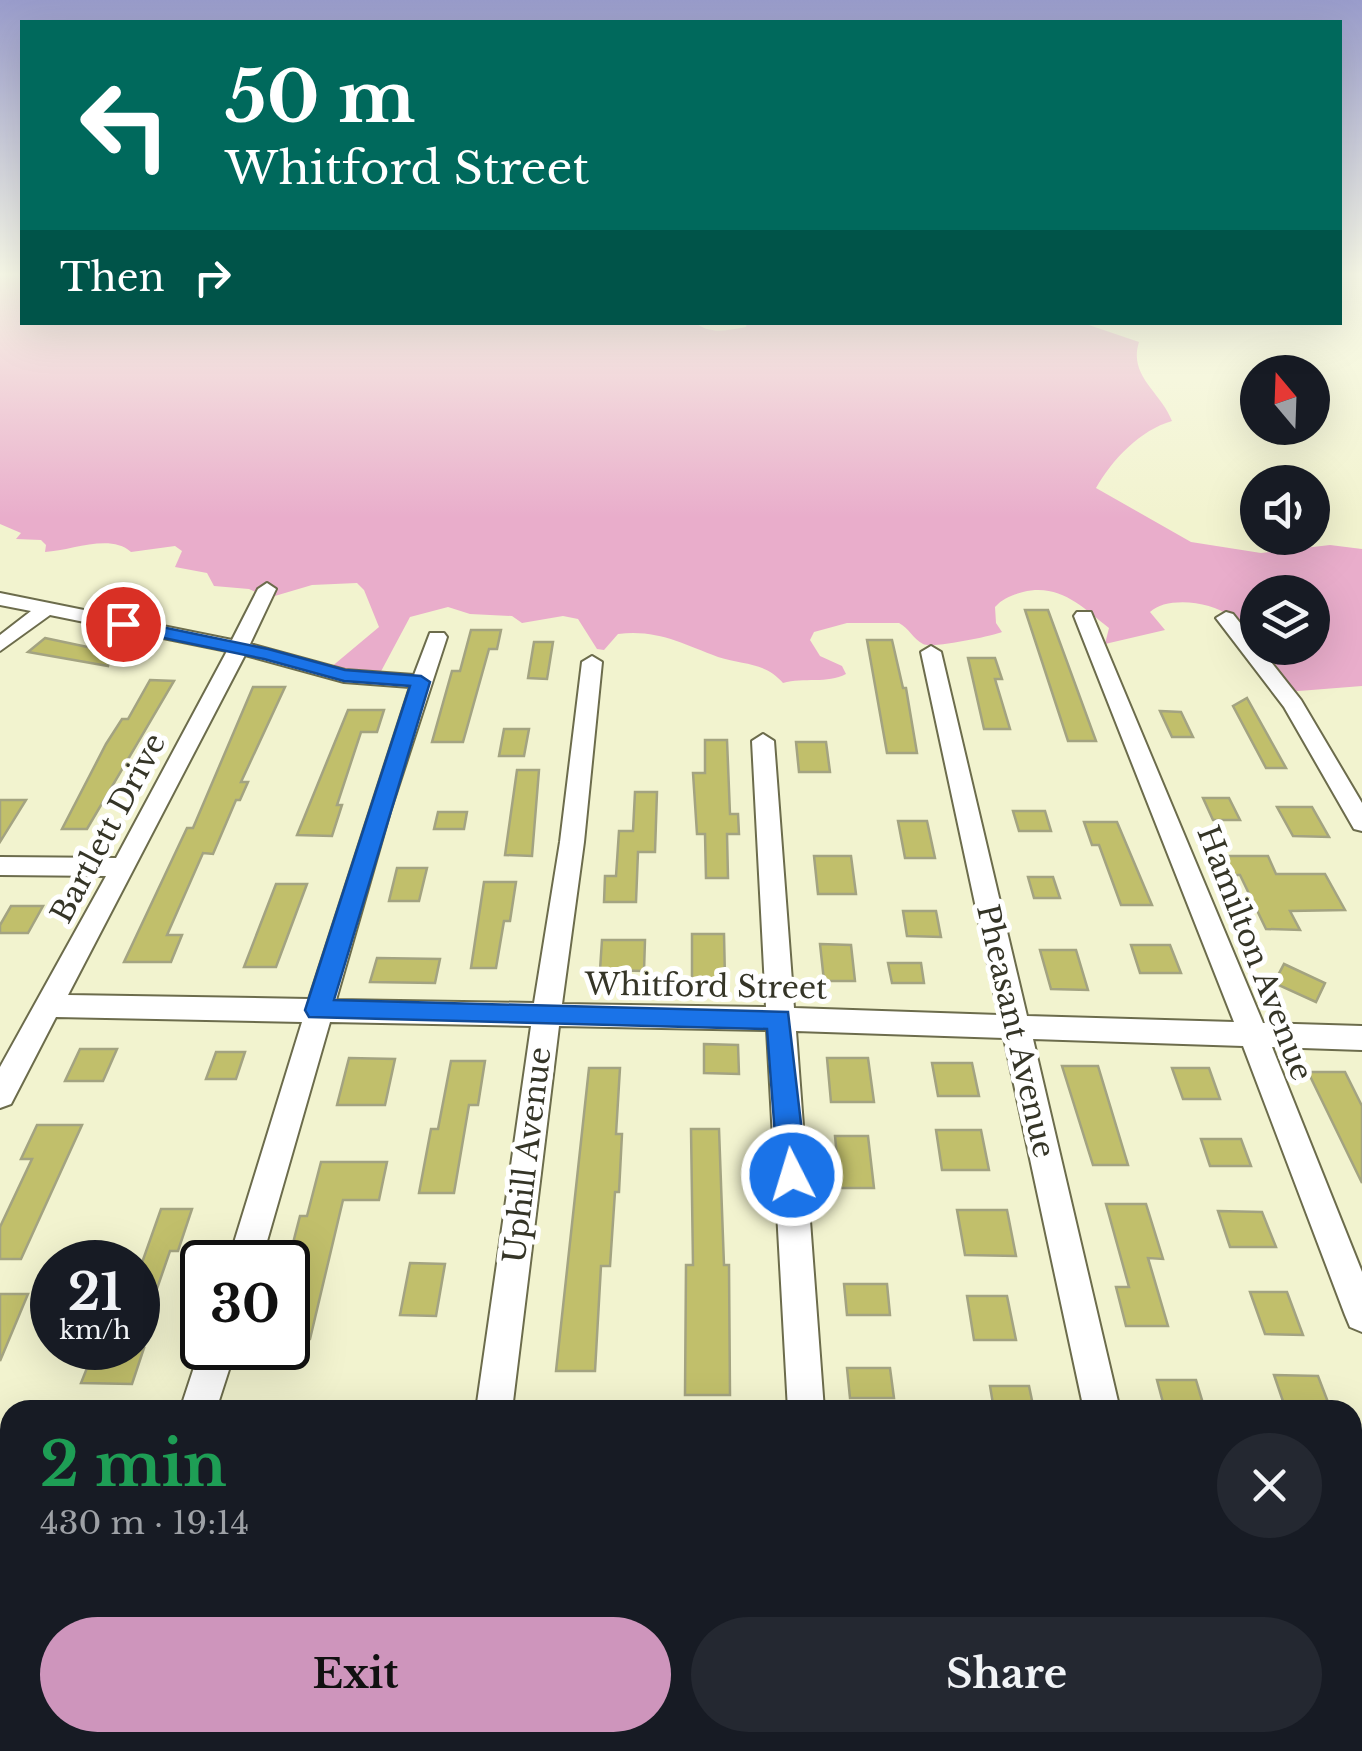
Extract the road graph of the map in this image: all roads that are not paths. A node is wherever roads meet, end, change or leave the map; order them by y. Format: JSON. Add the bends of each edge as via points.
{"nodes":[{"id":1,"x":268,"y":589,"type":"dead end"},
{"id":2,"x":0,"y":599,"type":"edge"},
{"id":3,"x":46,"y":608,"type":"junction"},
{"id":4,"x":1084,"y":616,"type":"dead end"},
{"id":5,"x":1226,"y":618,"type":"dead end"},
{"id":6,"x":436,"y":637,"type":"dead end"},
{"id":7,"x":0,"y":644,"type":"edge"},
{"id":8,"x":238,"y":647,"type":"junction"},
{"id":9,"x":931,"y":652,"type":"dead end"},
{"id":10,"x":592,"y":662,"type":"dead end"},
{"id":11,"x":421,"y":682,"type":"junction"},
{"id":12,"x":763,"y":742,"type":"dead end"},
{"id":13,"x":1362,"y":823,"type":"edge"},
{"id":14,"x":0,"y":866,"type":"edge"},
{"id":15,"x":123,"y":868,"type":"junction"},
{"id":16,"x":48,"y":1006,"type":"junction"},
{"id":17,"x":318,"y":1010,"type":"junction"},
{"id":18,"x":546,"y":1014,"type":"junction"},
{"id":19,"x":779,"y":1019,"type":"junction"},
{"id":20,"x":1016,"y":1026,"type":"junction"},
{"id":21,"x":1250,"y":1032,"type":"junction"},
{"id":22,"x":1362,"y":1038,"type":"edge"},
{"id":23,"x":1,"y":1089,"type":"edge"},
{"id":24,"x":250,"y":1240,"type":"edge"},
{"id":25,"x":1362,"y":1315,"type":"edge"},
{"id":26,"x":211,"y":1370,"type":"edge"},
{"id":27,"x":201,"y":1400,"type":"edge"},
{"id":28,"x":495,"y":1400,"type":"edge"},
{"id":29,"x":805,"y":1400,"type":"edge"},
{"id":30,"x":1100,"y":1400,"type":"edge"}],
"edges":[{"from":1,"to":8,"type":"street","name":"Bartlett Drive"},
{"from":2,"to":3,"type":"street"},
{"from":3,"to":7,"type":"street"},
{"from":3,"to":8,"type":"street"},
{"from":4,"to":21,"type":"street","name":"Hamilton Avenue"},
{"from":5,"to":13,"type":"street","via":[[1293,705]]},
{"from":6,"to":11,"type":"street"},
{"from":8,"to":11,"type":"street","via":[[344,676]]},
{"from":8,"to":15,"type":"street","name":"Bartlett Drive"},
{"from":9,"to":20,"type":"street","name":"Pheasant Avenue"},
{"from":10,"to":18,"type":"street","name":"Uphill Avenue"},
{"from":11,"to":17,"type":"street"},
{"from":12,"to":19,"type":"street"},
{"from":14,"to":15,"type":"street"},
{"from":15,"to":16,"type":"street","name":"Bartlett Drive"},
{"from":16,"to":17,"type":"street","name":"Whitford Street"},
{"from":16,"to":23,"type":"street","name":"Bartlett Drive"},
{"from":17,"to":18,"type":"street","name":"Whitford Street"},
{"from":17,"to":24,"type":"street"},
{"from":18,"to":19,"type":"street","name":"Whitford Street"},
{"from":18,"to":28,"type":"street","name":"Uphill Avenue"},
{"from":19,"to":20,"type":"street","name":"Whitford Street"},
{"from":19,"to":29,"type":"street"},
{"from":20,"to":21,"type":"street","name":"Whitford Street"},
{"from":20,"to":30,"type":"street","name":"Pheasant Avenue"},
{"from":21,"to":22,"type":"street","name":"Whitford Street"},
{"from":21,"to":25,"type":"street","name":"Hamilton Avenue"},
{"from":26,"to":27,"type":"street"}]}
